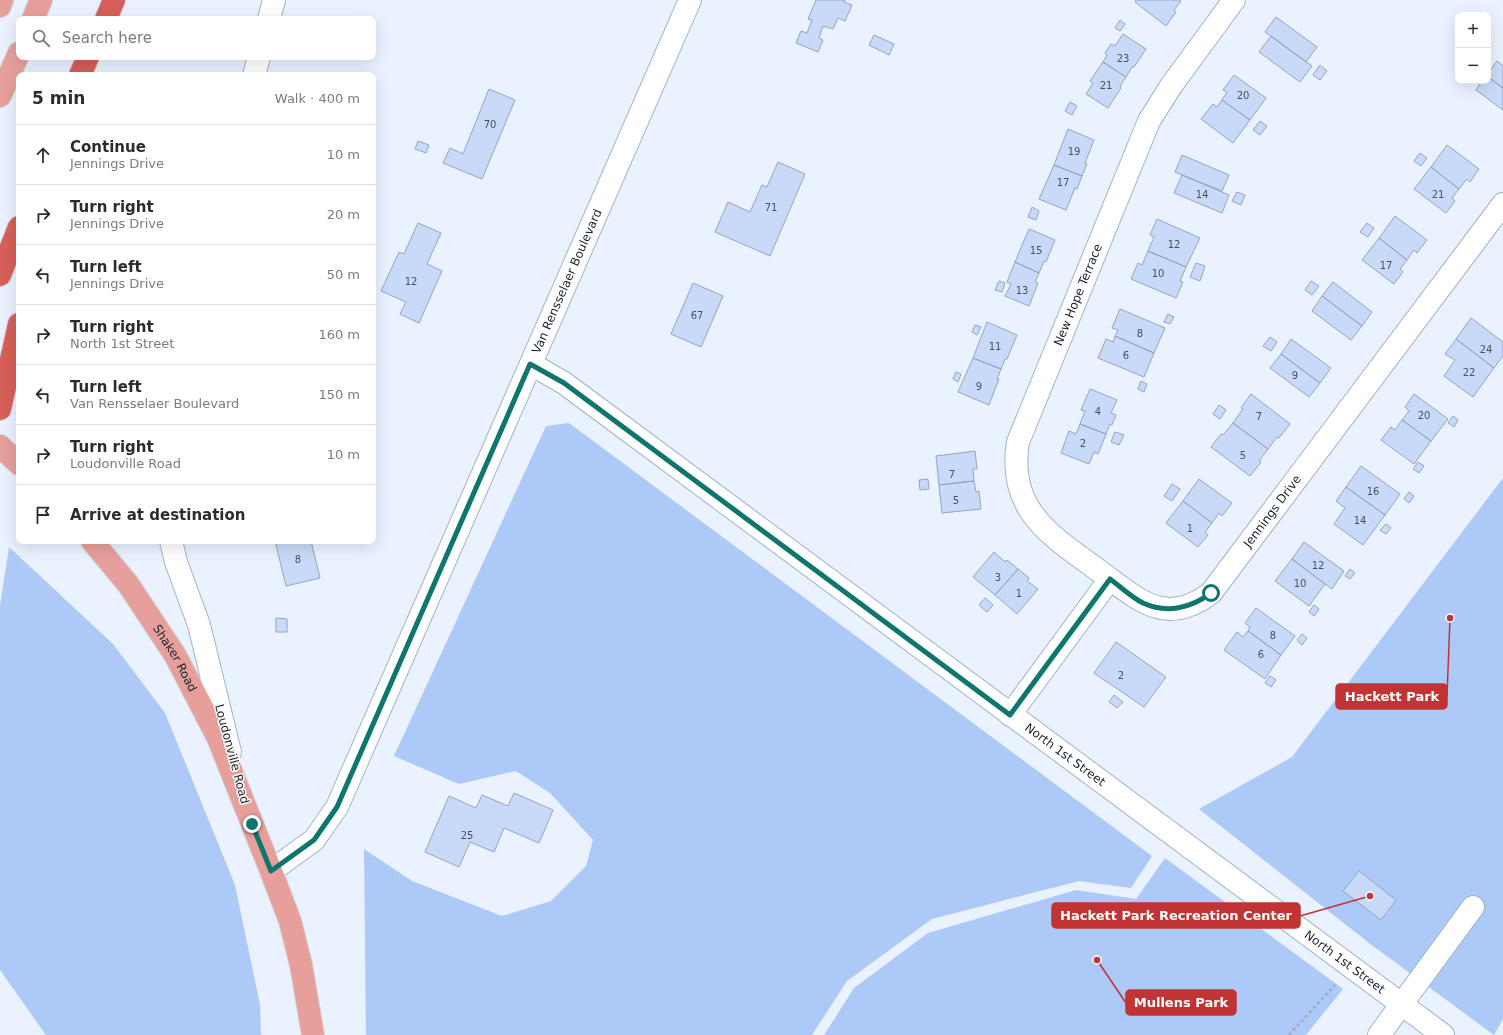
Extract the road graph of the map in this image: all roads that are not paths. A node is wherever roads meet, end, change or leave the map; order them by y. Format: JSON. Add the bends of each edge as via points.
{"nodes":[{"id":1,"x":2,"y":0,"type":"edge"},
{"id":2,"x":41,"y":0,"type":"edge"},
{"id":3,"x":274,"y":0,"type":"edge"},
{"id":4,"x":690,"y":0,"type":"edge"},
{"id":5,"x":1234,"y":0,"type":"edge"},
{"id":6,"x":0,"y":6,"type":"edge"},
{"id":7,"x":34,"y":16,"type":"edge"},
{"id":8,"x":270,"y":16,"type":"edge"},
{"id":9,"x":16,"y":60,"type":"edge"},
{"id":10,"x":87,"y":60,"type":"edge"},
{"id":11,"x":97,"y":60,"type":"edge"},
{"id":12,"x":258,"y":60,"type":"edge"},
{"id":13,"x":81,"y":72,"type":"edge"},
{"id":14,"x":94,"y":72,"type":"edge"},
{"id":15,"x":255,"y":72,"type":"edge"},
{"id":16,"x":0,"y":96,"type":"edge"},
{"id":17,"x":1503,"y":205,"type":"edge"},
{"id":18,"x":16,"y":235,"type":"edge"},
{"id":19,"x":0,"y":275,"type":"edge"},
{"id":20,"x":16,"y":337,"type":"edge"},
{"id":21,"x":530,"y":364,"type":"junction"},
{"id":22,"x":0,"y":409,"type":"edge"},
{"id":23,"x":0,"y":446,"type":"edge"},
{"id":24,"x":16,"y":461,"type":"edge"},
{"id":25,"x":172,"y":544,"type":"edge"},
{"id":26,"x":96,"y":545,"type":"edge"},
{"id":27,"x":1110,"y":579,"type":"junction"},
{"id":28,"x":1010,"y":715,"type":"junction"},
{"id":29,"x":238,"y":787,"type":"junction"},
{"id":30,"x":271,"y":871,"type":"junction"},
{"id":31,"x":1473,"y":907,"type":"dead end"},
{"id":32,"x":1402,"y":1004,"type":"junction"},
{"id":33,"x":313,"y":1035,"type":"edge"},
{"id":34,"x":1379,"y":1035,"type":"edge"},
{"id":35,"x":1443,"y":1035,"type":"edge"}],
"edges":[{"from":1,"to":6,"type":"main road"},
{"from":2,"to":7,"type":"main road"},
{"from":3,"to":8,"type":"street"},
{"from":4,"to":21,"type":"street","name":"Van Rensselaer Boulevard"},
{"from":5,"to":27,"type":"street","name":"New Hope Terrace","via":[[1171,86],[1149,121],[1018,442],[1018,481],[1033,516],[1051,535]]},
{"from":9,"to":16,"type":"main road"},
{"from":10,"to":13,"type":"highway"},
{"from":11,"to":14,"type":"highway"},
{"from":12,"to":15,"type":"street"},
{"from":17,"to":27,"type":"street","name":"Jennings Drive","via":[[1211,593],[1184,608],[1163,609],[1143,603]]},
{"from":18,"to":19,"type":"highway"},
{"from":20,"to":22,"type":"highway"},
{"from":21,"to":28,"type":"street","name":"North 1st Street","via":[[564,383]]},
{"from":21,"to":30,"type":"street","name":"Van Rensselaer Boulevard","via":[[337,807],[314,840]]},
{"from":23,"to":24,"type":"main road"},
{"from":25,"to":29,"type":"street","name":"Loudonville Road","via":[[199,625]]},
{"from":26,"to":29,"type":"main road","name":"Shaker Road","via":[[128,584],[175,655],[218,738]]},
{"from":27,"to":28,"type":"street"},
{"from":28,"to":32,"type":"street","name":"North 1st Street"},
{"from":29,"to":30,"type":"main road","name":"Loudonville Road"},
{"from":30,"to":33,"type":"main road","name":"Loudonville Road","via":[[290,921],[301,965]]},
{"from":31,"to":32,"type":"street"},
{"from":32,"to":34,"type":"street"},
{"from":32,"to":35,"type":"street","name":"North 1st Street"}]}
